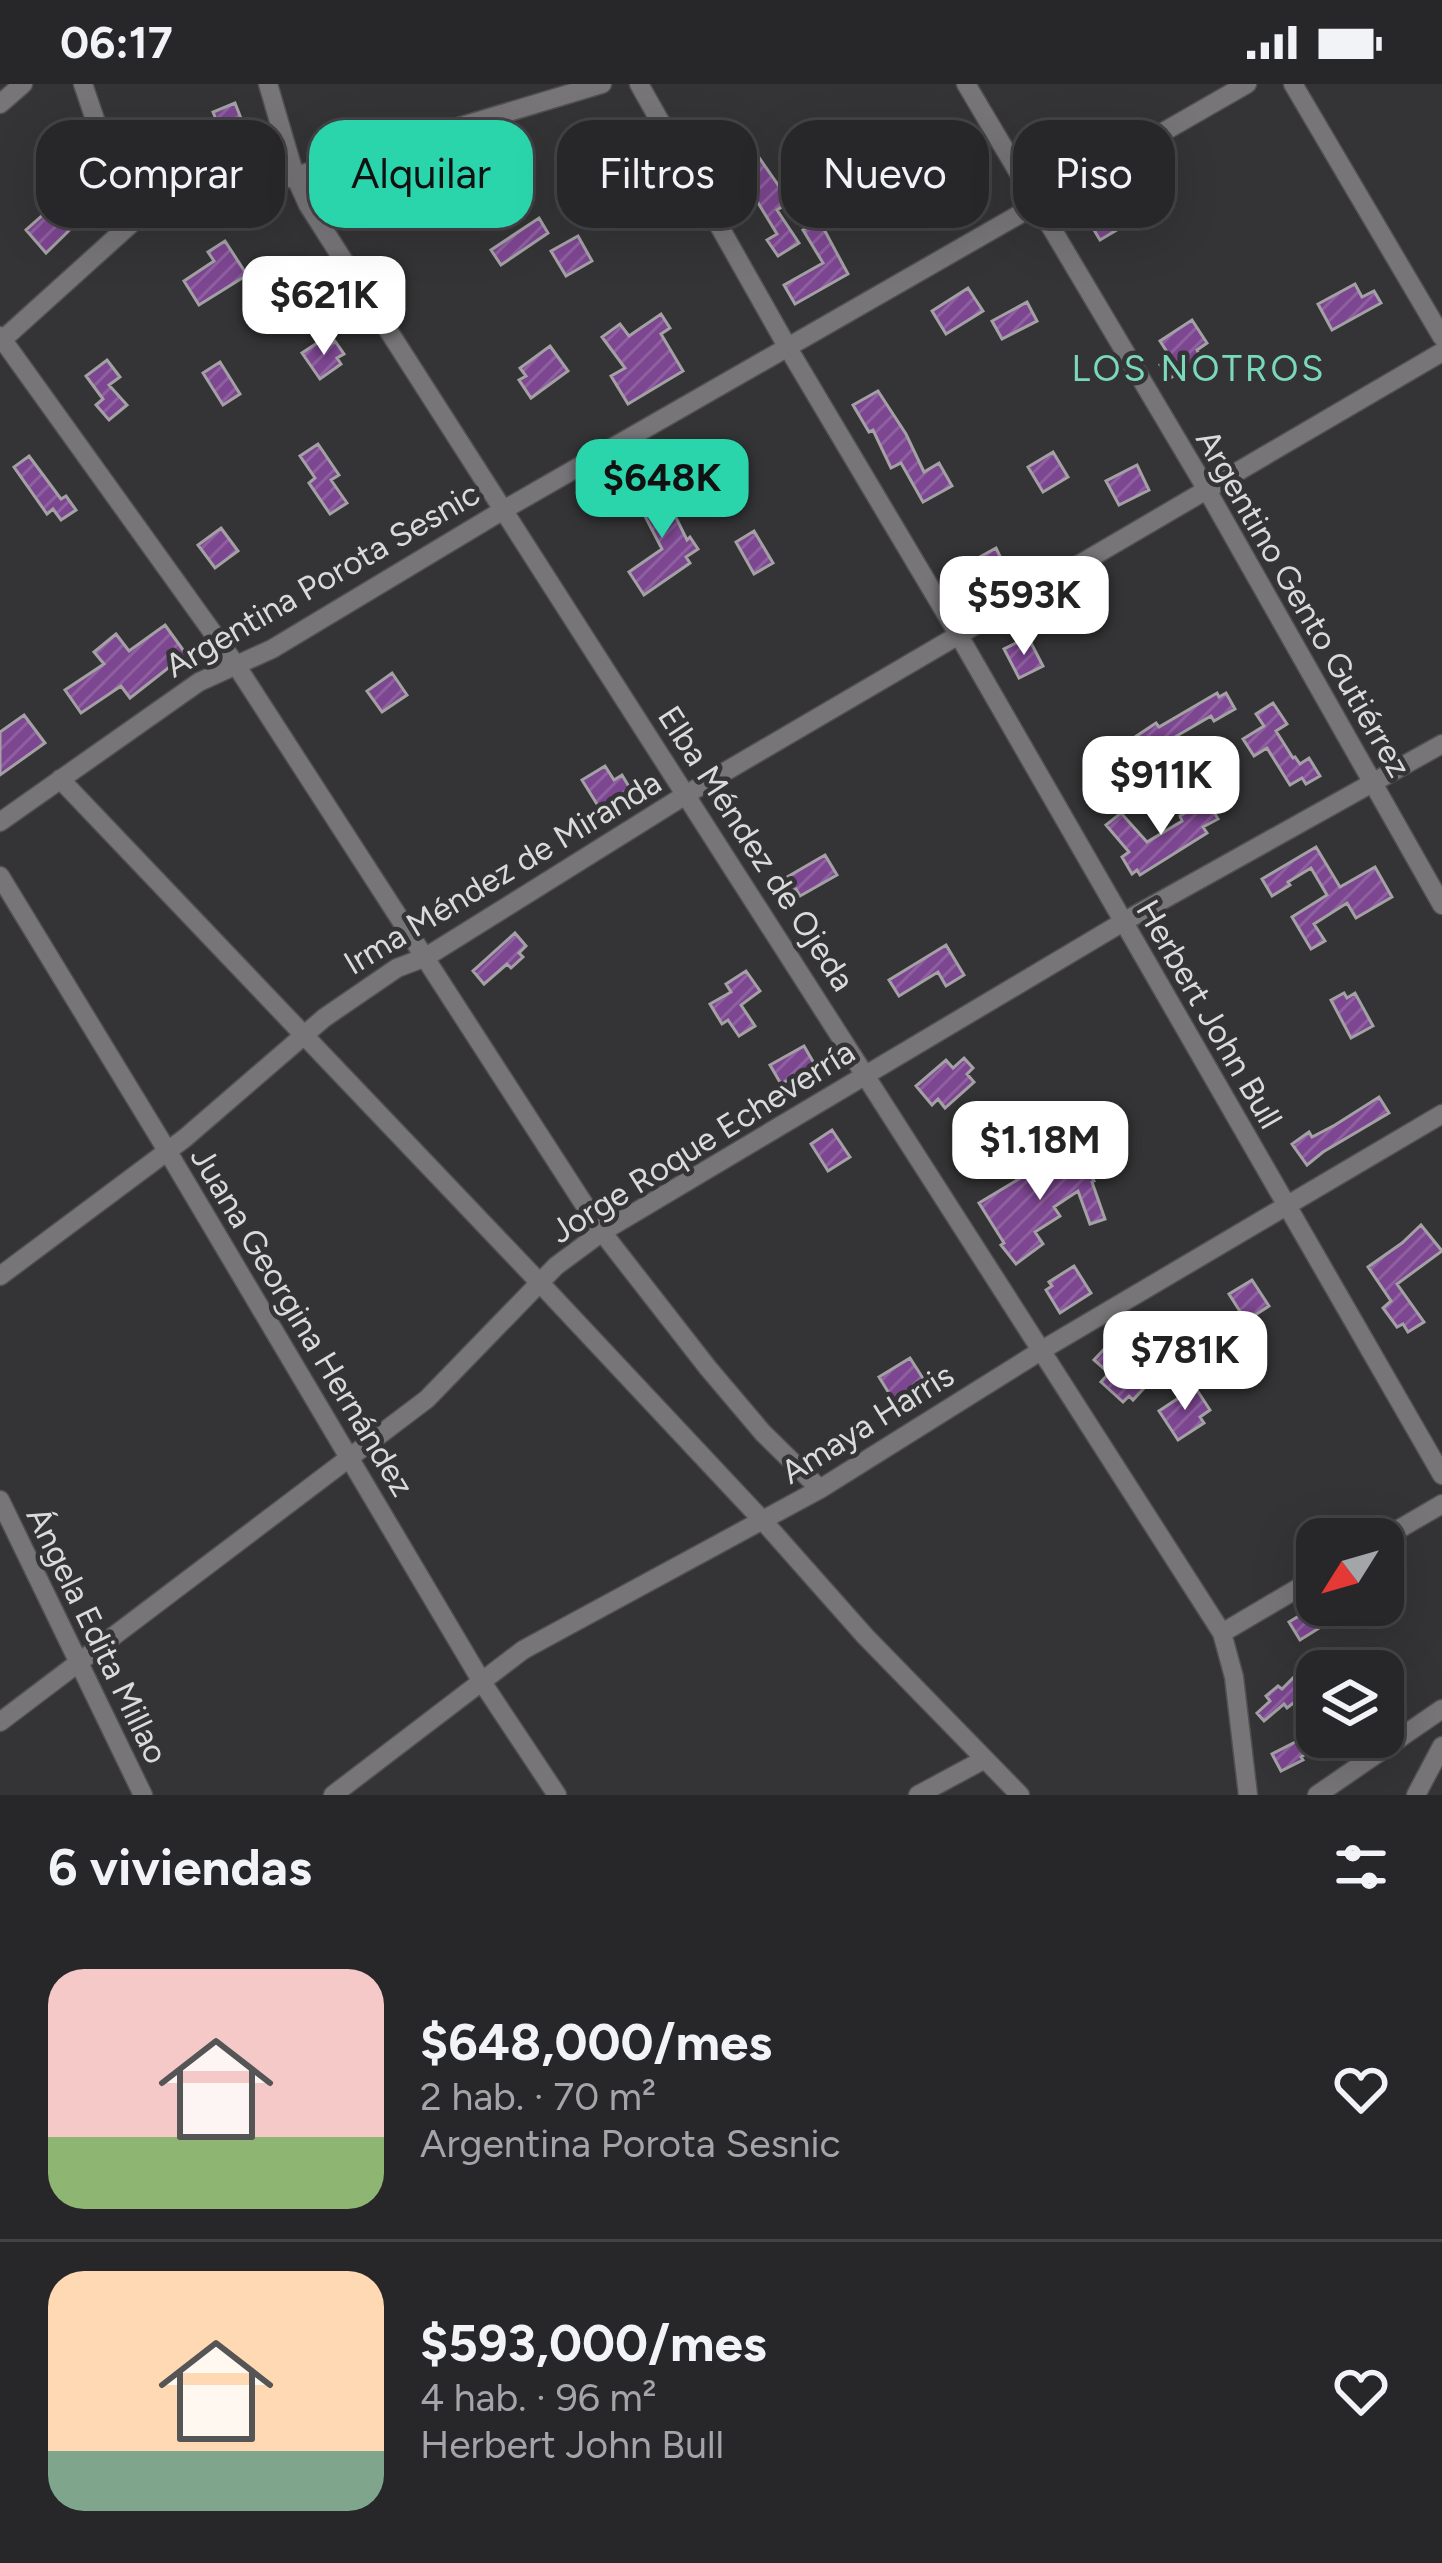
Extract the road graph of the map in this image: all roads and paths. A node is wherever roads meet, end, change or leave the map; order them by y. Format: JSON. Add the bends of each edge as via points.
{"nodes":[{"id":1,"x":22,"y":84,"type":"edge"},
{"id":2,"x":83,"y":84,"type":"edge"},
{"id":3,"x":268,"y":84,"type":"edge"},
{"id":4,"x":602,"y":84,"type":"edge"},
{"id":5,"x":639,"y":84,"type":"edge"},
{"id":6,"x":966,"y":84,"type":"edge"},
{"id":7,"x":1247,"y":84,"type":"edge"},
{"id":8,"x":1293,"y":84,"type":"edge"},
{"id":9,"x":0,"y":104,"type":"edge"},
{"id":10,"x":95,"y":120,"type":"edge"},
{"id":11,"x":1175,"y":126,"type":"edge"},
{"id":12,"x":1013,"y":162,"type":"edge"},
{"id":13,"x":296,"y":176,"type":"junction"},
{"id":14,"x":285,"y":179,"type":"edge"},
{"id":15,"x":1013,"y":220,"type":"edge"},
{"id":16,"x":127,"y":228,"type":"edge"},
{"id":17,"x":1053,"y":228,"type":"edge"},
{"id":18,"x":1442,"y":337,"type":"edge"},
{"id":19,"x":1,"y":339,"type":"edge"},
{"id":20,"x":788,"y":348,"type":"junction"},
{"id":21,"x":1442,"y":352,"type":"edge"},
{"id":22,"x":1207,"y":490,"type":"junction"},
{"id":23,"x":505,"y":509,"type":"junction"},
{"id":24,"x":958,"y":634,"type":"junction"},
{"id":25,"x":236,"y":665,"type":"junction"},
{"id":26,"x":1442,"y":744,"type":"edge"},
{"id":27,"x":60,"y":779,"type":"junction"},
{"id":28,"x":1372,"y":782,"type":"junction"},
{"id":29,"x":687,"y":794,"type":"junction"},
{"id":30,"x":0,"y":822,"type":"edge"},
{"id":31,"x":0,"y":876,"type":"edge"},
{"id":32,"x":1442,"y":905,"type":"edge"},
{"id":33,"x":1123,"y":922,"type":"junction"},
{"id":34,"x":426,"y":957,"type":"junction"},
{"id":35,"x":304,"y":1034,"type":"junction"},
{"id":36,"x":866,"y":1075,"type":"junction"},
{"id":37,"x":1442,"y":1114,"type":"edge"},
{"id":38,"x":168,"y":1152,"type":"junction"},
{"id":39,"x":1287,"y":1207,"type":"junction"},
{"id":40,"x":602,"y":1232,"type":"junction"},
{"id":41,"x":0,"y":1276,"type":"edge"},
{"id":42,"x":540,"y":1283,"type":"junction"},
{"id":43,"x":1042,"y":1350,"type":"junction"},
{"id":44,"x":349,"y":1456,"type":"junction"},
{"id":45,"x":1442,"y":1475,"type":"edge"},
{"id":46,"x":820,"y":1489,"type":"junction"},
{"id":47,"x":0,"y":1500,"type":"edge"},
{"id":48,"x":1442,"y":1504,"type":"edge"},
{"id":49,"x":764,"y":1522,"type":"junction"},
{"id":50,"x":1404,"y":1526,"type":"edge"},
{"id":51,"x":1296,"y":1589,"type":"edge"},
{"id":52,"x":1222,"y":1633,"type":"junction"},
{"id":53,"x":80,"y":1662,"type":"junction"},
{"id":54,"x":482,"y":1682,"type":"junction"},
{"id":55,"x":1442,"y":1709,"type":"edge"},
{"id":56,"x":0,"y":1722,"type":"edge"},
{"id":57,"x":1442,"y":1746,"type":"edge"},
{"id":58,"x":985,"y":1759,"type":"junction"},
{"id":59,"x":1442,"y":1770,"type":"edge"},
{"id":60,"x":143,"y":1795,"type":"edge"},
{"id":61,"x":333,"y":1795,"type":"edge"},
{"id":62,"x":557,"y":1795,"type":"edge"},
{"id":63,"x":918,"y":1795,"type":"edge"},
{"id":64,"x":1020,"y":1795,"type":"edge"},
{"id":65,"x":1248,"y":1795,"type":"edge"},
{"id":66,"x":1317,"y":1795,"type":"edge"},
{"id":67,"x":1417,"y":1795,"type":"edge"}],
"edges":[{"from":1,"to":9,"type":"street"},
{"from":2,"to":10,"type":"street"},
{"from":3,"to":13,"type":"street","name":"Elba Méndez de Ojeda"},
{"from":4,"to":13,"type":"street"},
{"from":5,"to":20,"type":"street","name":"Herbert John Bull"},
{"from":6,"to":12,"type":"street","name":"Argentino Gento Gutiérrez"},
{"from":7,"to":11,"type":"street","name":"Argentina Porota Sesnic"},
{"from":8,"to":18,"type":"street"},
{"from":13,"to":14,"type":"street"},
{"from":13,"to":23,"type":"street","name":"Elba Méndez de Ojeda"},
{"from":15,"to":20,"type":"street","name":"Argentina Porota Sesnic"},
{"from":16,"to":19,"type":"street"},
{"from":17,"to":22,"type":"street","name":"Argentino Gento Gutiérrez"},
{"from":19,"to":25,"type":"street"},
{"from":20,"to":23,"type":"street","name":"Argentina Porota Sesnic"},
{"from":20,"to":24,"type":"street","name":"Herbert John Bull"},
{"from":21,"to":22,"type":"street","name":"Irma Méndez de Miranda"},
{"from":22,"to":24,"type":"street","name":"Irma Méndez de Miranda"},
{"from":22,"to":28,"type":"street","name":"Argentino Gento Gutiérrez"},
{"from":23,"to":25,"type":"street","name":"Argentina Porota Sesnic"},
{"from":23,"to":29,"type":"street","name":"Elba Méndez de Ojeda"},
{"from":24,"to":29,"type":"street","name":"Irma Méndez de Miranda"},
{"from":24,"to":33,"type":"street","name":"Herbert John Bull"},
{"from":25,"to":27,"type":"street","name":"Argentina Porota Sesnic","via":[[175,696]]},
{"from":25,"to":34,"type":"street"},
{"from":26,"to":28,"type":"street","name":"Jorge Roque Echeverría"},
{"from":27,"to":30,"type":"street","name":"Argentina Porota Sesnic"},
{"from":27,"to":35,"type":"street"},
{"from":28,"to":32,"type":"street","name":"Argentino Gento Gutiérrez"},
{"from":28,"to":33,"type":"street","name":"Jorge Roque Echeverría"},
{"from":29,"to":34,"type":"street","name":"Irma Méndez de Miranda"},
{"from":29,"to":36,"type":"street","name":"Elba Méndez de Ojeda"},
{"from":31,"to":38,"type":"street","name":"Juana Georgina Hernández"},
{"from":33,"to":36,"type":"street","name":"Jorge Roque Echeverría"},
{"from":33,"to":39,"type":"street","name":"Herbert John Bull"},
{"from":34,"to":35,"type":"street","name":"Irma Méndez de Miranda","via":[[397,968]]},
{"from":34,"to":40,"type":"street"},
{"from":35,"to":38,"type":"street","name":"Irma Méndez de Miranda"},
{"from":35,"to":42,"type":"street"},
{"from":36,"to":40,"type":"street","name":"Jorge Roque Echeverría"},
{"from":36,"to":43,"type":"street","name":"Elba Méndez de Ojeda"},
{"from":37,"to":39,"type":"street","name":"Amaya Harris"},
{"from":38,"to":41,"type":"street","name":"Irma Méndez de Miranda"},
{"from":38,"to":44,"type":"street","name":"Juana Georgina Hernández"},
{"from":39,"to":43,"type":"street","name":"Amaya Harris"},
{"from":39,"to":45,"type":"street","name":"Herbert John Bull"},
{"from":40,"to":42,"type":"street","name":"Jorge Roque Echeverría"},
{"from":40,"to":46,"type":"street","via":[[708,1369]]},
{"from":42,"to":44,"type":"street","name":"Jorge Roque Echeverría","via":[[427,1399]]},
{"from":42,"to":49,"type":"street"},
{"from":43,"to":46,"type":"street","name":"Amaya Harris"},
{"from":43,"to":52,"type":"street","name":"Elba Méndez de Ojeda"},
{"from":44,"to":53,"type":"street","name":"Jorge Roque Echeverría"},
{"from":44,"to":54,"type":"street","name":"Juana Georgina Hernández"},
{"from":46,"to":49,"type":"street","name":"Amaya Harris"},
{"from":47,"to":53,"type":"street","name":"Ángela Edita Millao"},
{"from":48,"to":50,"type":"street"},
{"from":49,"to":54,"type":"street","name":"Amaya Harris","via":[[523,1650]]},
{"from":49,"to":58,"type":"street"},
{"from":51,"to":52,"type":"street"},
{"from":52,"to":65,"type":"street","name":"Elba Méndez de Ojeda"},
{"from":53,"to":56,"type":"street","name":"Jorge Roque Echeverría"},
{"from":53,"to":60,"type":"street","name":"Ángela Edita Millao"},
{"from":54,"to":61,"type":"street","name":"Amaya Harris"},
{"from":54,"to":62,"type":"street","name":"Juana Georgina Hernández"},
{"from":55,"to":66,"type":"street"},
{"from":57,"to":67,"type":"street"},
{"from":58,"to":63,"type":"street"},
{"from":58,"to":64,"type":"street"},
{"from":59,"to":67,"type":"street"}]}
